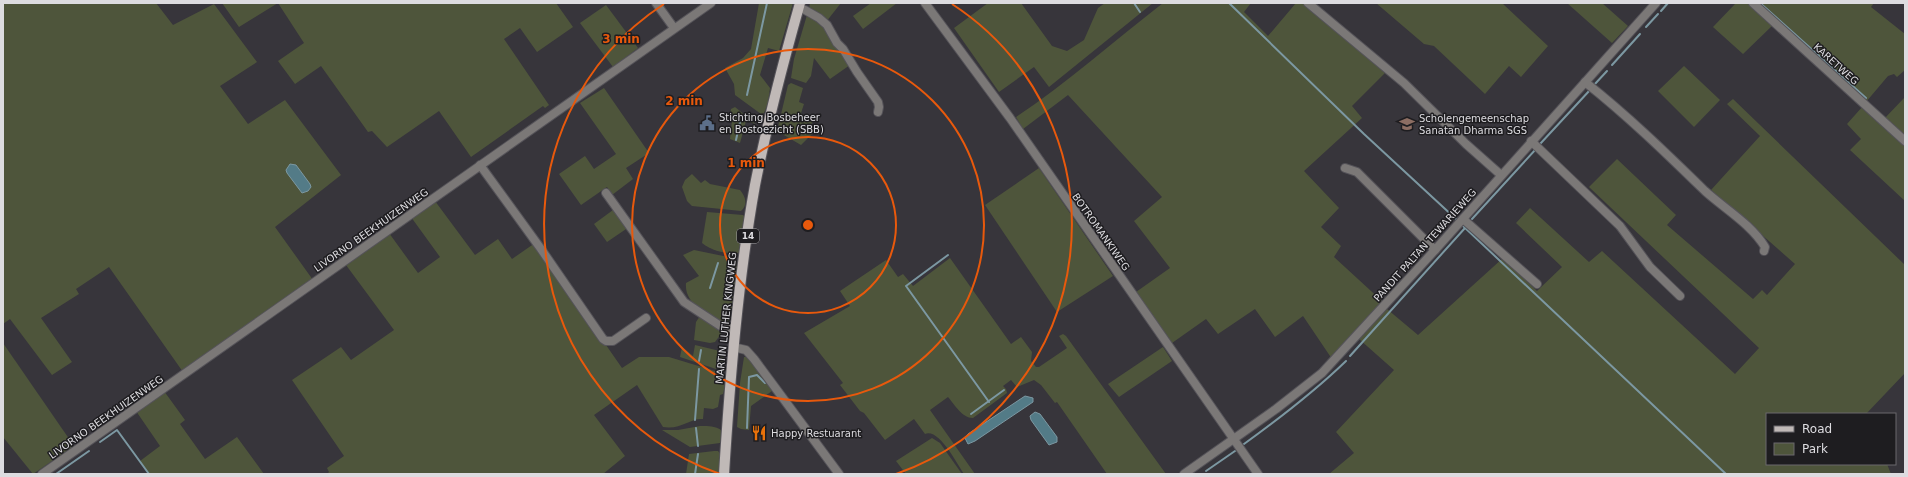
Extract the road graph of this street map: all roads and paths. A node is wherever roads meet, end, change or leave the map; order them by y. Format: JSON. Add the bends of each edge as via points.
{"nodes":[{"id":1,"x":656,"y":3,"type":"edge"},
{"id":2,"x":711,"y":3,"type":"edge"},
{"id":3,"x":925,"y":3,"type":"edge"},
{"id":4,"x":1308,"y":3,"type":"edge"},
{"id":5,"x":1656,"y":3,"type":"edge"},
{"id":6,"x":1753,"y":3,"type":"edge"},
{"id":7,"x":802,"y":7,"type":"edge"},
{"id":8,"x":674,"y":28,"type":"junction"},
{"id":9,"x":1585,"y":82,"type":"junction"},
{"id":10,"x":878,"y":112,"type":"dead end"},
{"id":11,"x":1531,"y":141,"type":"junction"},
{"id":12,"x":1905,"y":141,"type":"edge"},
{"id":13,"x":480,"y":165,"type":"junction"},
{"id":14,"x":1345,"y":168,"type":"dead end"},
{"id":15,"x":1501,"y":175,"type":"junction"},
{"id":16,"x":606,"y":193,"type":"dead end"},
{"id":17,"x":1463,"y":219,"type":"junction"},
{"id":18,"x":1435,"y":250,"type":"junction"},
{"id":19,"x":1764,"y":251,"type":"dead end"},
{"id":20,"x":1537,"y":284,"type":"dead end"},
{"id":21,"x":1680,"y":296,"type":"dead end"},
{"id":22,"x":646,"y":318,"type":"dead end"},
{"id":23,"x":736,"y":329,"type":"junction"},
{"id":24,"x":733,"y":347,"type":"junction"},
{"id":25,"x":1234,"y":439,"type":"junction"},
{"id":26,"x":42,"y":474,"type":"edge"},
{"id":27,"x":724,"y":474,"type":"edge"},
{"id":28,"x":839,"y":474,"type":"edge"},
{"id":29,"x":1184,"y":474,"type":"edge"},
{"id":30,"x":1258,"y":474,"type":"edge"}],
"edges":[{"from":1,"to":8,"type":"street"},
{"from":2,"to":8,"type":"street","name":"LIVORNO BEEKHUIZENWEG"},
{"from":3,"to":25,"type":"street","name":"BOTROMANKIWEG","via":[[1010,118]]},
{"from":4,"to":15,"type":"street","via":[[1404,83]]},
{"from":5,"to":9,"type":"street","name":"PANDIT PALTAN TEWARIEWEG"},
{"from":6,"to":12,"type":"street","name":"KARETWEG"},
{"from":7,"to":10,"type":"street","via":[[827,26],[878,102]]},
{"from":7,"to":23,"type":"main road","name":"MARTIN LUTHER KINGWEG","number":"14","via":[[756,184]]},
{"from":8,"to":13,"type":"street","name":"LIVORNO BEEKHUIZENWEG"},
{"from":9,"to":11,"type":"street","name":"PANDIT PALTAN TEWARIEWEG"},
{"from":9,"to":19,"type":"street","via":[[1631,120],[1706,192],[1756,235],[1765,247]]},
{"from":11,"to":15,"type":"street","name":"PANDIT PALTAN TEWARIEWEG"},
{"from":11,"to":21,"type":"street","via":[[1620,226],[1650,267]]},
{"from":13,"to":22,"type":"street","via":[[603,339],[613,341]]},
{"from":13,"to":26,"type":"street","name":"LIVORNO BEEKHUIZENWEG"},
{"from":14,"to":18,"type":"street","via":[[1357,172]]},
{"from":15,"to":17,"type":"street","name":"PANDIT PALTAN TEWARIEWEG"},
{"from":16,"to":23,"type":"street","via":[[684,302],[722,328]]},
{"from":17,"to":18,"type":"street","name":"PANDIT PALTAN TEWARIEWEG"},
{"from":17,"to":20,"type":"street"},
{"from":18,"to":25,"type":"street","name":"PANDIT PALTAN TEWARIEWEG","via":[[1322,373]]},
{"from":23,"to":24,"type":"main road","name":"MARTIN LUTHER KINGWEG","number":"14"},
{"from":24,"to":27,"type":"main road","name":"MARTIN LUTHER KINGWEG","number":"14"},
{"from":24,"to":28,"type":"street","via":[[746,350],[754,359]]},
{"from":25,"to":29,"type":"street","name":"PANDIT PALTAN TEWARIEWEG"},
{"from":25,"to":30,"type":"street","name":"BOTROMANKIWEG"}]}
